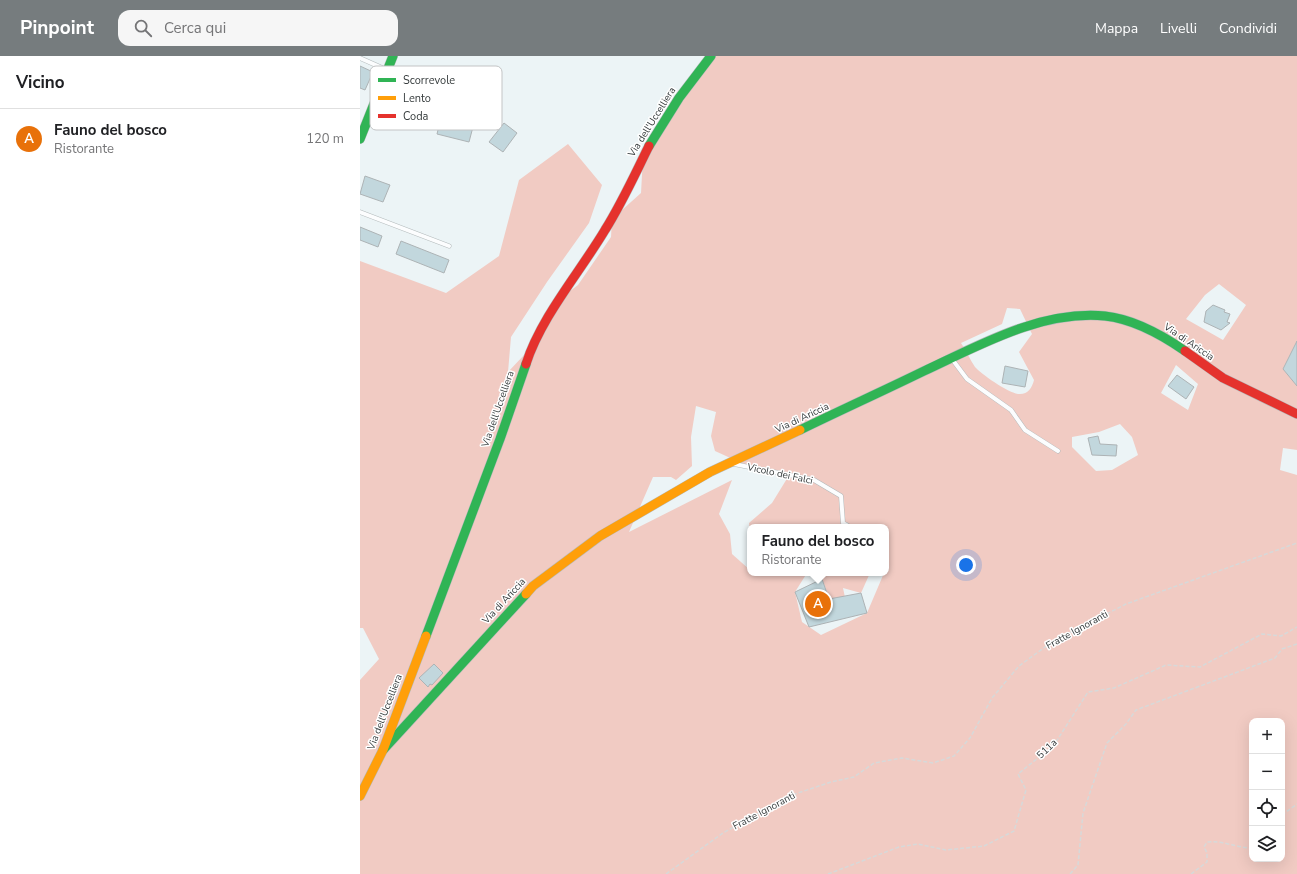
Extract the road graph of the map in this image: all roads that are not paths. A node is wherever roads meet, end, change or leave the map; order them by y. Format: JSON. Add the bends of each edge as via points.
{"nodes":[{"id":1,"x":393,"y":56,"type":"edge"},
{"id":2,"x":711,"y":56,"type":"edge"},
{"id":3,"x":360,"y":58,"type":"edge"},
{"id":4,"x":378,"y":66,"type":"edge"},
{"id":5,"x":389,"y":66,"type":"edge"},
{"id":6,"x":370,"y":113,"type":"edge"},
{"id":7,"x":360,"y":139,"type":"edge"},
{"id":8,"x":360,"y":212,"type":"edge"},
{"id":9,"x":449,"y":246,"type":"dead end"},
{"id":10,"x":952,"y":359,"type":"junction"},
{"id":11,"x":1297,"y":414,"type":"edge"},
{"id":12,"x":1058,"y":451,"type":"dead end"},
{"id":13,"x":730,"y":463,"type":"junction"},
{"id":14,"x":845,"y":524,"type":"edge"},
{"id":15,"x":383,"y":750,"type":"junction"},
{"id":16,"x":360,"y":796,"type":"edge"}],
"edges":[{"from":1,"to":5,"type":"street"},
{"from":2,"to":15,"type":"street","name":"Via dell'Uccelliera","via":[[679,98],[651,142],[606,229],[531,348],[500,439]]},
{"from":3,"to":4,"type":"lane"},
{"from":6,"to":7,"type":"street"},
{"from":8,"to":9,"type":"lane"},
{"from":10,"to":11,"type":"street","name":"Via di Ariccia","via":[[1002,336],[1046,320],[1079,316],[1112,317],[1157,333],[1223,378]]},
{"from":10,"to":12,"type":"lane","via":[[967,379],[1011,410],[1025,430]]},
{"from":10,"to":13,"type":"street","name":"Via di Ariccia"},
{"from":13,"to":14,"type":"lane","name":"Vicolo dei Falci","via":[[814,480],[841,496]]},
{"from":13,"to":15,"type":"street","name":"Via di Ariccia","via":[[600,536],[533,586]]},
{"from":15,"to":16,"type":"street","name":"Via dell'Uccelliera"}]}
